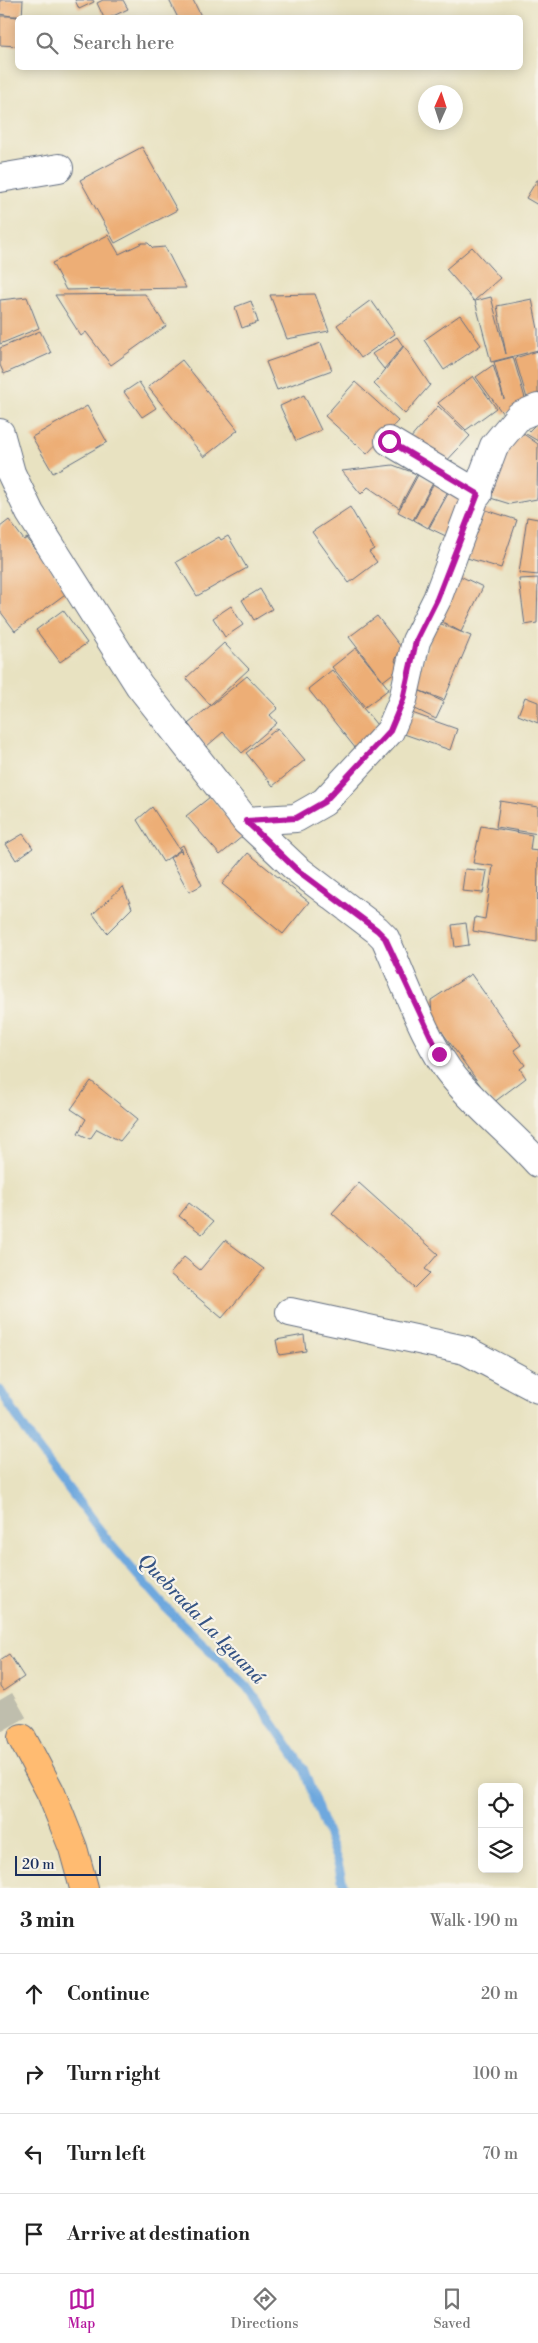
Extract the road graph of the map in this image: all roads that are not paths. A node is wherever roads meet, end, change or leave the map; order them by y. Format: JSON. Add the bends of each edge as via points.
{"nodes":[{"id":1,"x":60,"y":168,"type":"dead end"},
{"id":2,"x":0,"y":178,"type":"edge"},
{"id":3,"x":538,"y":408,"type":"edge"},
{"id":4,"x":0,"y":433,"type":"edge"},
{"id":5,"x":389,"y":441,"type":"dead end"},
{"id":6,"x":478,"y":494,"type":"junction"},
{"id":7,"x":246,"y":821,"type":"junction"},
{"id":8,"x":537,"y":1160,"type":"edge"},
{"id":9,"x":290,"y":1312,"type":"dead end"},
{"id":10,"x":538,"y":1388,"type":"edge"},
{"id":11,"x":22,"y":1738,"type":"tunnel mouth"},
{"id":12,"x":84,"y":1888,"type":"edge"}],
"edges":[{"from":1,"to":2,"type":"street"},
{"from":3,"to":6,"type":"street","via":[[520,416],[494,446]]},
{"from":4,"to":7,"type":"street","via":[[12,474],[30,513],[139,685]]},
{"from":5,"to":6,"type":"street"},
{"from":6,"to":7,"type":"street","via":[[437,599],[416,641],[403,700],[390,731],[324,802],[296,818]]},
{"from":7,"to":8,"type":"street","via":[[297,870],[385,938],[445,1066],[498,1125]]},
{"from":9,"to":10,"type":"street","via":[[465,1350]]},
{"from":11,"to":12,"type":"highway","via":[[51,1793],[73,1848]]}]}
